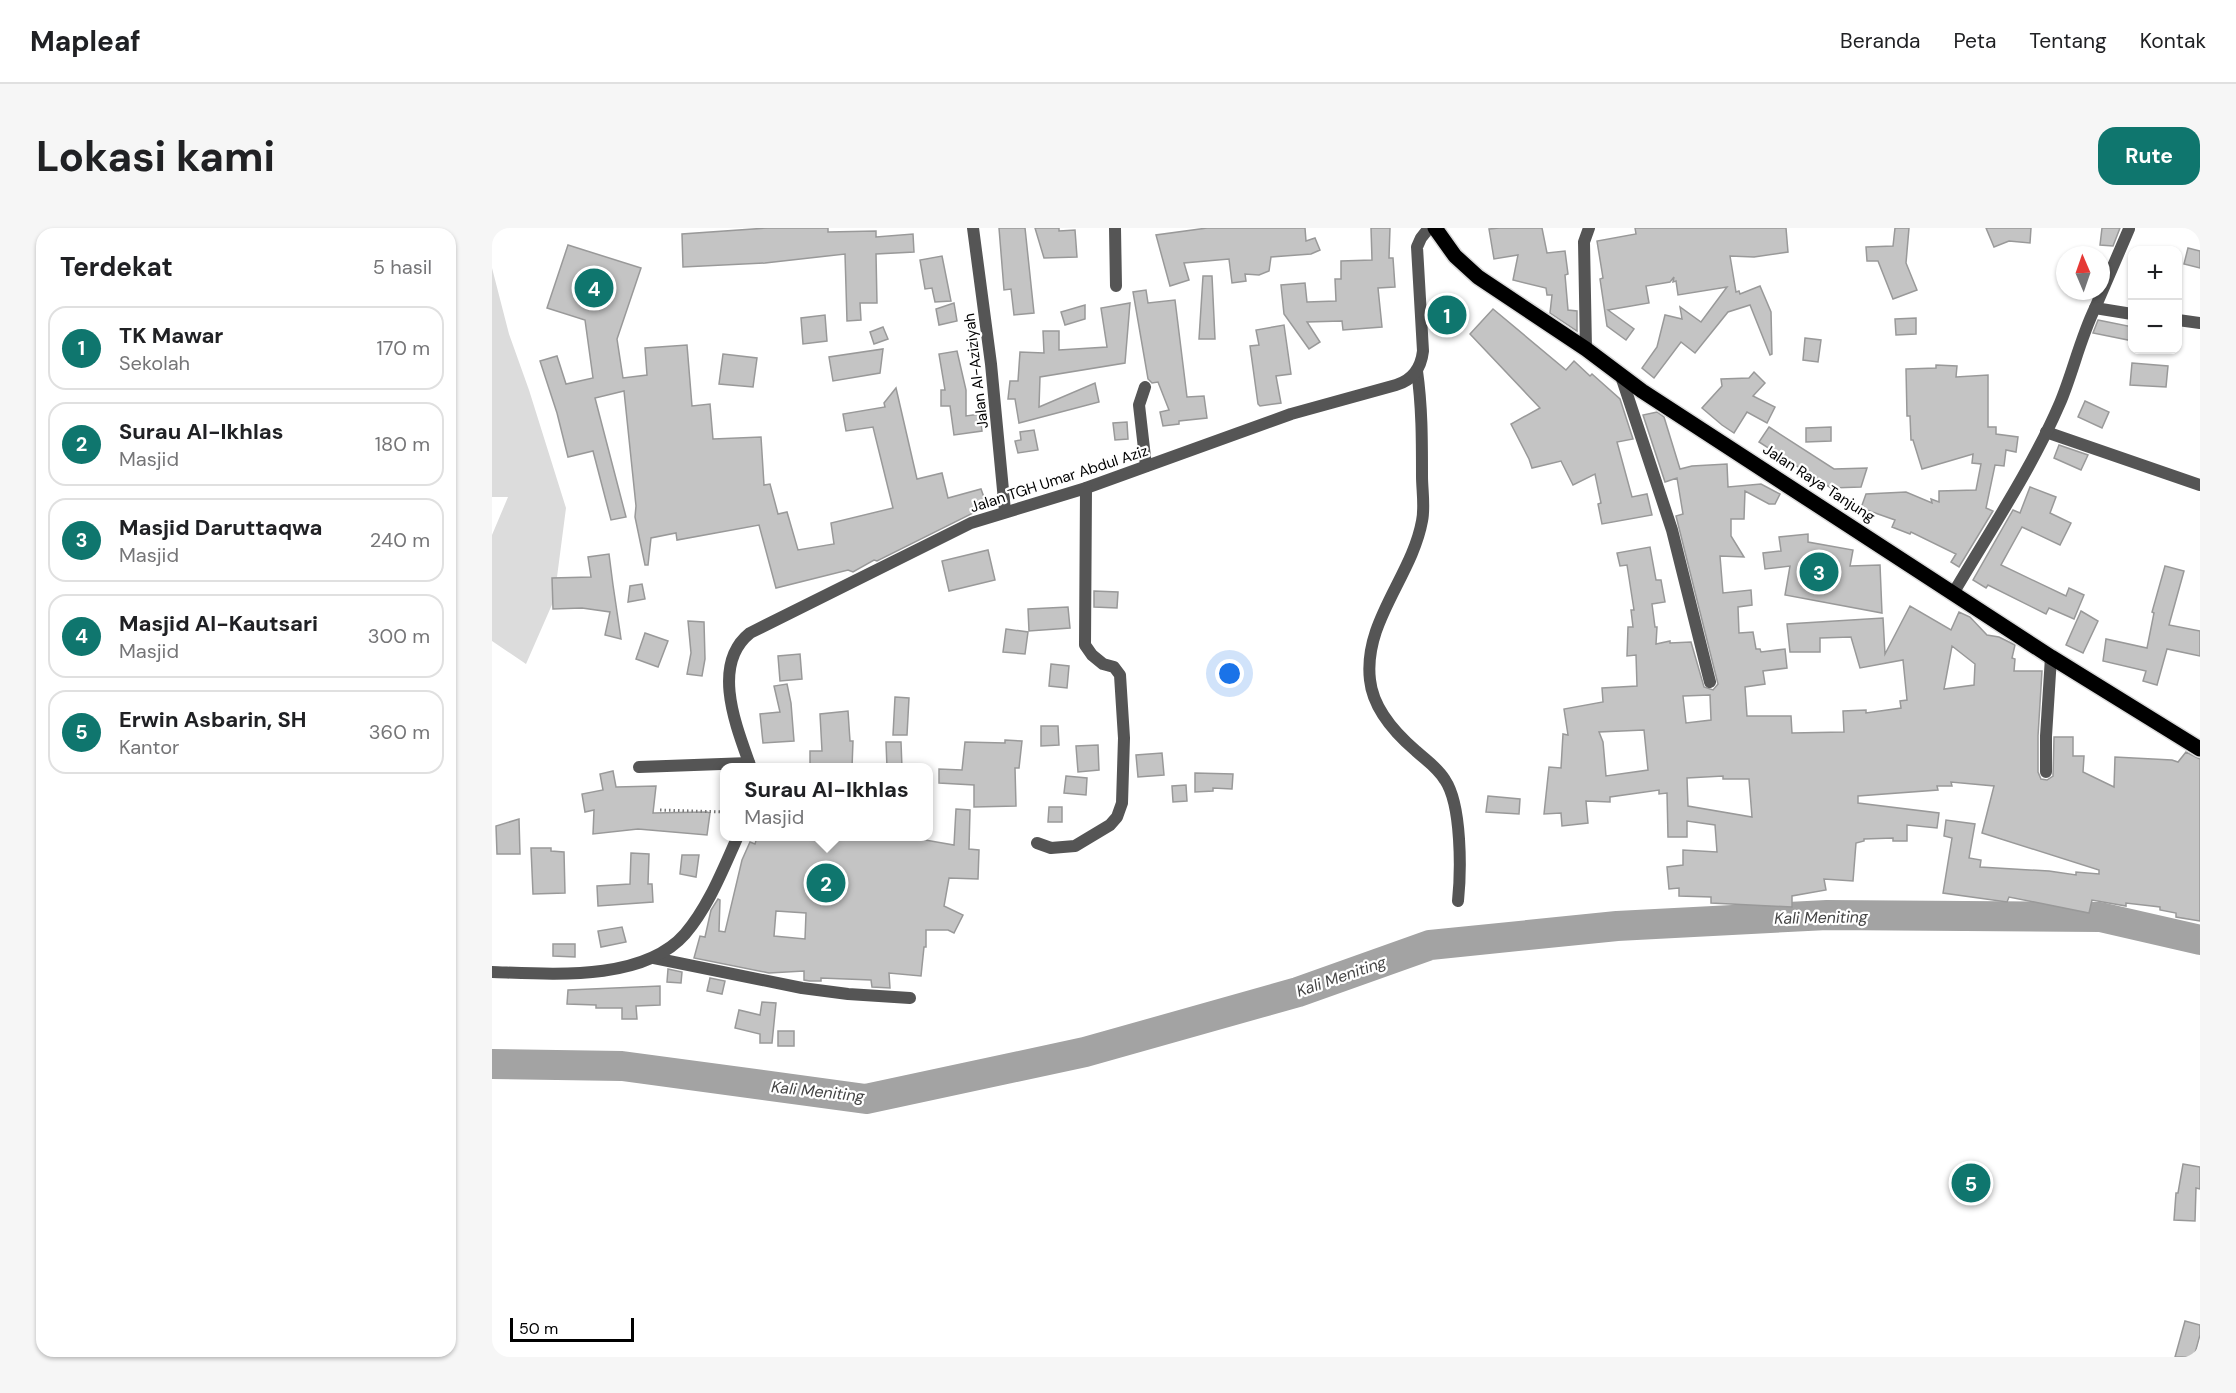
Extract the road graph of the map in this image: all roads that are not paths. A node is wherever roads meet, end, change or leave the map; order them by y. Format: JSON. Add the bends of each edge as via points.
{"nodes":[{"id":1,"x":973,"y":228,"type":"edge"},
{"id":2,"x":1115,"y":228,"type":"edge"},
{"id":3,"x":1429,"y":228,"type":"edge"},
{"id":4,"x":1435,"y":228,"type":"edge"},
{"id":5,"x":1589,"y":228,"type":"edge"},
{"id":6,"x":2129,"y":229,"type":"edge"},
{"id":7,"x":1116,"y":286,"type":"dead end"},
{"id":8,"x":2095,"y":308,"type":"junction"},
{"id":9,"x":2128,"y":313,"type":"edge"},
{"id":10,"x":2182,"y":321,"type":"edge"},
{"id":11,"x":2200,"y":323,"type":"edge"},
{"id":12,"x":1586,"y":349,"type":"junction"},
{"id":13,"x":1417,"y":371,"type":"junction"},
{"id":14,"x":1621,"y":376,"type":"junction"},
{"id":15,"x":1145,"y":387,"type":"dead end"},
{"id":16,"x":2046,"y":432,"type":"junction"},
{"id":17,"x":1146,"y":466,"type":"junction"},
{"id":18,"x":2200,"y":485,"type":"edge"},
{"id":19,"x":1086,"y":488,"type":"junction"},
{"id":20,"x":1005,"y":511,"type":"junction"},
{"id":21,"x":1954,"y":592,"type":"junction"},
{"id":22,"x":2051,"y":657,"type":"junction"},
{"id":23,"x":1710,"y":682,"type":"dead end"},
{"id":24,"x":2200,"y":749,"type":"edge"},
{"id":25,"x":749,"y":763,"type":"edge"},
{"id":26,"x":720,"y":766,"type":"edge"},
{"id":27,"x":639,"y":767,"type":"dead end"},
{"id":28,"x":2046,"y":772,"type":"dead end"},
{"id":29,"x":736,"y":841,"type":"edge"},
{"id":30,"x":1037,"y":843,"type":"dead end"},
{"id":31,"x":1458,"y":901,"type":"dead end"},
{"id":32,"x":654,"y":958,"type":"junction"},
{"id":33,"x":492,"y":972,"type":"edge"},
{"id":34,"x":910,"y":998,"type":"dead end"}],
"edges":[{"from":1,"to":20,"type":"street","name":"Jalan Al-Aziziyah"},
{"from":2,"to":7,"type":"street"},
{"from":3,"to":13,"type":"street","via":[[1417,251],[1422,351]]},
{"from":4,"to":12,"type":"main road","name":"Jalan Raya Tanjung","via":[[1455,256],[1478,277]]},
{"from":5,"to":12,"type":"street","via":[[1584,242]]},
{"from":6,"to":8,"type":"street"},
{"from":8,"to":9,"type":"street"},
{"from":8,"to":16,"type":"street"},
{"from":10,"to":11,"type":"street"},
{"from":12,"to":14,"type":"main road","name":"Jalan Raya Tanjung"},
{"from":13,"to":17,"type":"street","name":"Jalan TGH Umar Abdul Aziz","via":[[1401,384],[1291,414]]},
{"from":13,"to":31,"type":"street","via":[[1422,415],[1422,521],[1371,645],[1370,681],[1378,708],[1447,783],[1459,841]]},
{"from":14,"to":21,"type":"main road","name":"Jalan Raya Tanjung"},
{"from":14,"to":23,"type":"street","via":[[1672,530]]},
{"from":15,"to":17,"type":"street","via":[[1140,405]]},
{"from":16,"to":18,"type":"street"},
{"from":16,"to":21,"type":"street"},
{"from":17,"to":19,"type":"street","name":"Jalan TGH Umar Abdul Aziz"},
{"from":19,"to":20,"type":"street","name":"Jalan TGH Umar Abdul Aziz"},
{"from":19,"to":30,"type":"street","via":[[1085,645],[1092,655],[1114,667],[1120,675],[1123,798],[1110,825],[1075,846],[1051,848]]},
{"from":20,"to":25,"type":"street","name":"Jalan TGH Umar Abdul Aziz","via":[[971,523],[744,639],[731,660],[729,676],[736,720]]},
{"from":21,"to":22,"type":"main road","name":"Jalan Raya Tanjung"},
{"from":22,"to":24,"type":"main road","name":"Jalan Raya Tanjung"},
{"from":22,"to":28,"type":"street"},
{"from":26,"to":27,"type":"street"},
{"from":29,"to":32,"type":"street","via":[[692,925],[675,944]]},
{"from":32,"to":33,"type":"street","via":[[615,970]]},
{"from":32,"to":34,"type":"street","via":[[802,988]]}]}
